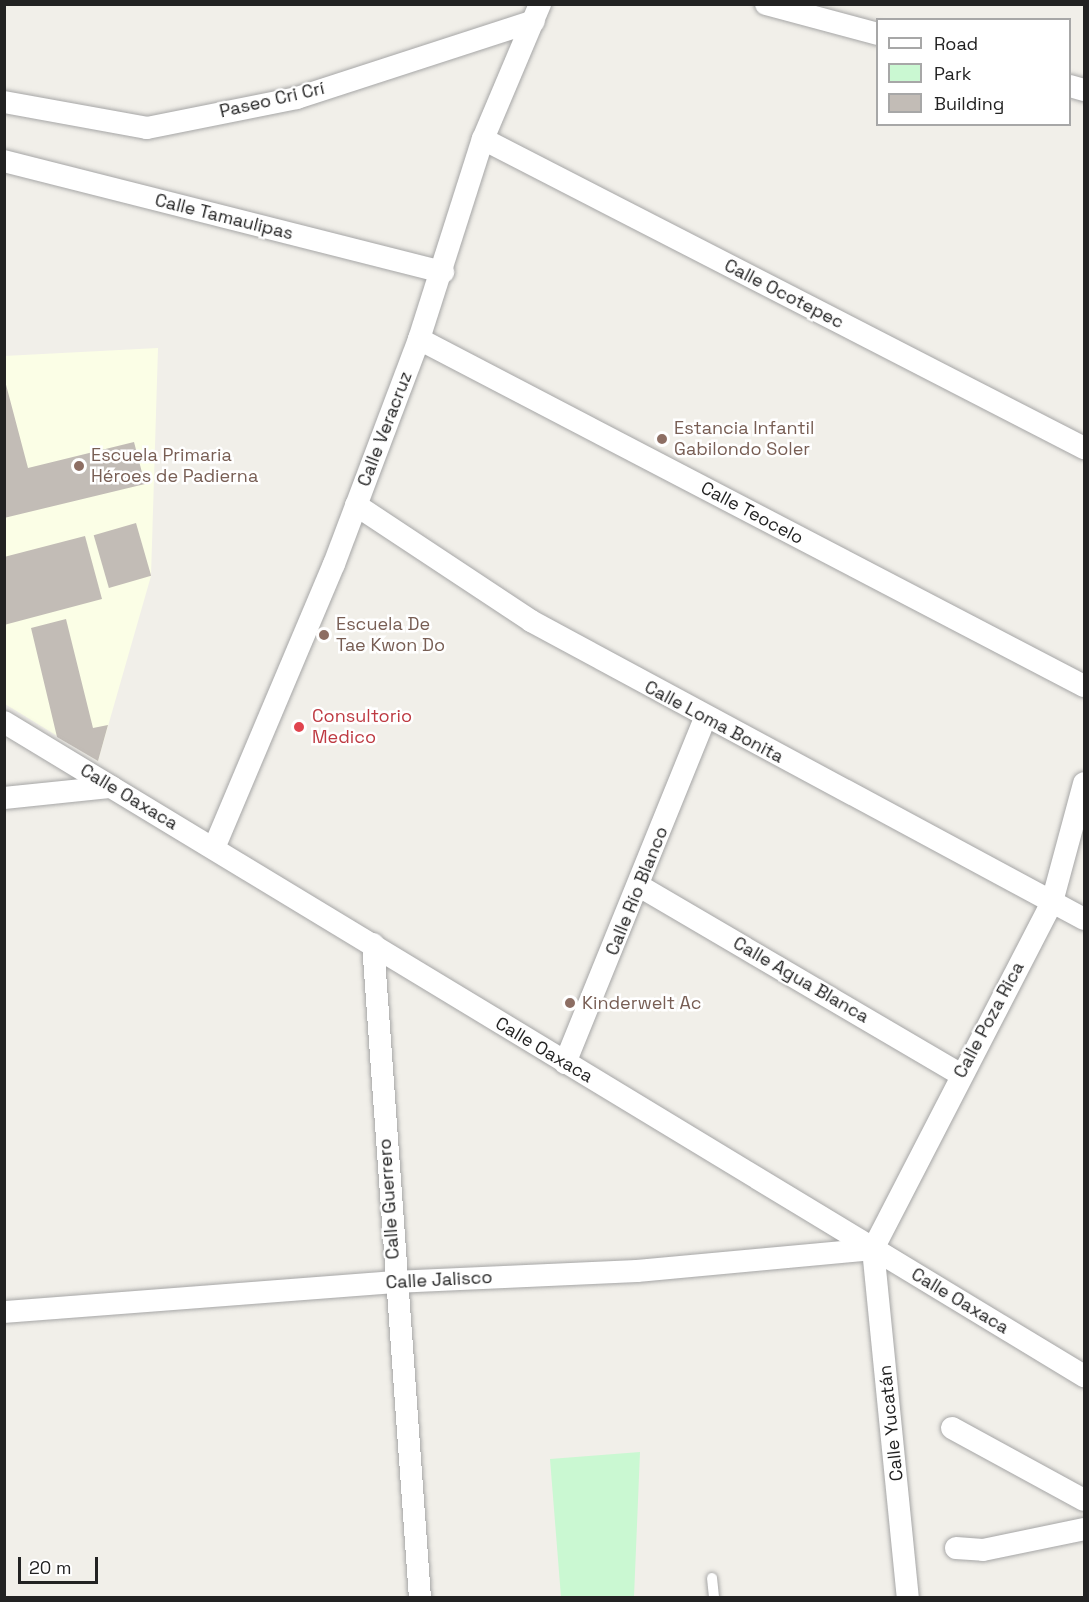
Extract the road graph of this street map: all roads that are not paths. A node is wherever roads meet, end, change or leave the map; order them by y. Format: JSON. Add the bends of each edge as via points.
{"nodes":[{"id":1,"x":766,"y":4,"type":"edge"},
{"id":2,"x":537,"y":13,"type":"edge"},
{"id":3,"x":876,"y":33,"type":"edge"},
{"id":4,"x":4,"y":102,"type":"edge"},
{"id":5,"x":483,"y":139,"type":"junction"},
{"id":6,"x":4,"y":161,"type":"edge"},
{"id":7,"x":443,"y":272,"type":"junction"},
{"id":8,"x":419,"y":339,"type":"junction"},
{"id":9,"x":1084,"y":448,"type":"edge"},
{"id":10,"x":356,"y":505,"type":"junction"},
{"id":11,"x":1084,"y":686,"type":"edge"},
{"id":12,"x":705,"y":718,"type":"junction"},
{"id":13,"x":4,"y":722,"type":"edge"},
{"id":14,"x":1084,"y":783,"type":"edge"},
{"id":15,"x":111,"y":787,"type":"junction"},
{"id":16,"x":4,"y":798,"type":"edge"},
{"id":17,"x":214,"y":848,"type":"junction"},
{"id":18,"x":641,"y":887,"type":"junction"},
{"id":19,"x":1052,"y":902,"type":"junction"},
{"id":20,"x":1084,"y":919,"type":"edge"},
{"id":21,"x":373,"y":944,"type":"junction"},
{"id":22,"x":566,"y":1063,"type":"junction"},
{"id":23,"x":960,"y":1074,"type":"junction"},
{"id":24,"x":873,"y":1249,"type":"junction"},
{"id":25,"x":394,"y":1282,"type":"junction"},
{"id":26,"x":4,"y":1312,"type":"edge"},
{"id":27,"x":1084,"y":1376,"type":"edge"},
{"id":28,"x":952,"y":1428,"type":"dead end"},
{"id":29,"x":1084,"y":1500,"type":"edge"},
{"id":30,"x":1084,"y":1529,"type":"edge"},
{"id":31,"x":956,"y":1548,"type":"dead end"},
{"id":32,"x":712,"y":1578,"type":"dead end"},
{"id":33,"x":420,"y":1598,"type":"edge"},
{"id":34,"x":714,"y":1598,"type":"edge"},
{"id":35,"x":908,"y":1598,"type":"edge"}],
"edges":[{"from":1,"to":3,"type":"street"},
{"from":2,"to":4,"type":"street","name":"Paseo Cri Crí","via":[[297,98],[147,128]]},
{"from":2,"to":5,"type":"street","name":"Calle Veracruz"},
{"from":5,"to":7,"type":"street","name":"Calle Veracruz"},
{"from":5,"to":9,"type":"street","name":"Calle Ocotepec"},
{"from":6,"to":7,"type":"street","name":"Calle Tamaulipas"},
{"from":7,"to":8,"type":"street","name":"Calle Veracruz"},
{"from":8,"to":10,"type":"street","name":"Calle Veracruz"},
{"from":8,"to":11,"type":"street","name":"Calle Teocelo"},
{"from":10,"to":12,"type":"street","name":"Calle Loma Bonita","via":[[531,621]]},
{"from":10,"to":17,"type":"street","name":"Calle Veracruz"},
{"from":12,"to":18,"type":"street","name":"Calle Río Blanco"},
{"from":12,"to":19,"type":"street","name":"Calle Loma Bonita"},
{"from":13,"to":15,"type":"street","name":"Calle Oaxaca"},
{"from":14,"to":19,"type":"street","name":"Calle Poza Rica"},
{"from":15,"to":16,"type":"street"},
{"from":15,"to":17,"type":"street","name":"Calle Oaxaca"},
{"from":17,"to":21,"type":"street","name":"Calle Oaxaca"},
{"from":18,"to":22,"type":"street","name":"Calle Río Blanco"},
{"from":18,"to":23,"type":"street","name":"Calle Agua Blanca"},
{"from":19,"to":20,"type":"street","name":"Calle Loma Bonita"},
{"from":19,"to":23,"type":"street","name":"Calle Poza Rica"},
{"from":21,"to":22,"type":"street","name":"Calle Oaxaca"},
{"from":21,"to":25,"type":"street","name":"Calle Guerrero"},
{"from":22,"to":24,"type":"street","name":"Calle Oaxaca"},
{"from":23,"to":24,"type":"street","name":"Calle Poza Rica"},
{"from":24,"to":25,"type":"street","name":"Calle Jalisco","via":[[637,1271]]},
{"from":24,"to":27,"type":"street","name":"Calle Oaxaca"},
{"from":24,"to":35,"type":"street","name":"Calle Yucatán"},
{"from":25,"to":26,"type":"street","name":"Calle Jalisco"},
{"from":25,"to":33,"type":"street","name":"Calle Guerrero"},
{"from":28,"to":29,"type":"street"},
{"from":30,"to":31,"type":"street","via":[[983,1550]]},
{"from":32,"to":34,"type":"lane"}]}
